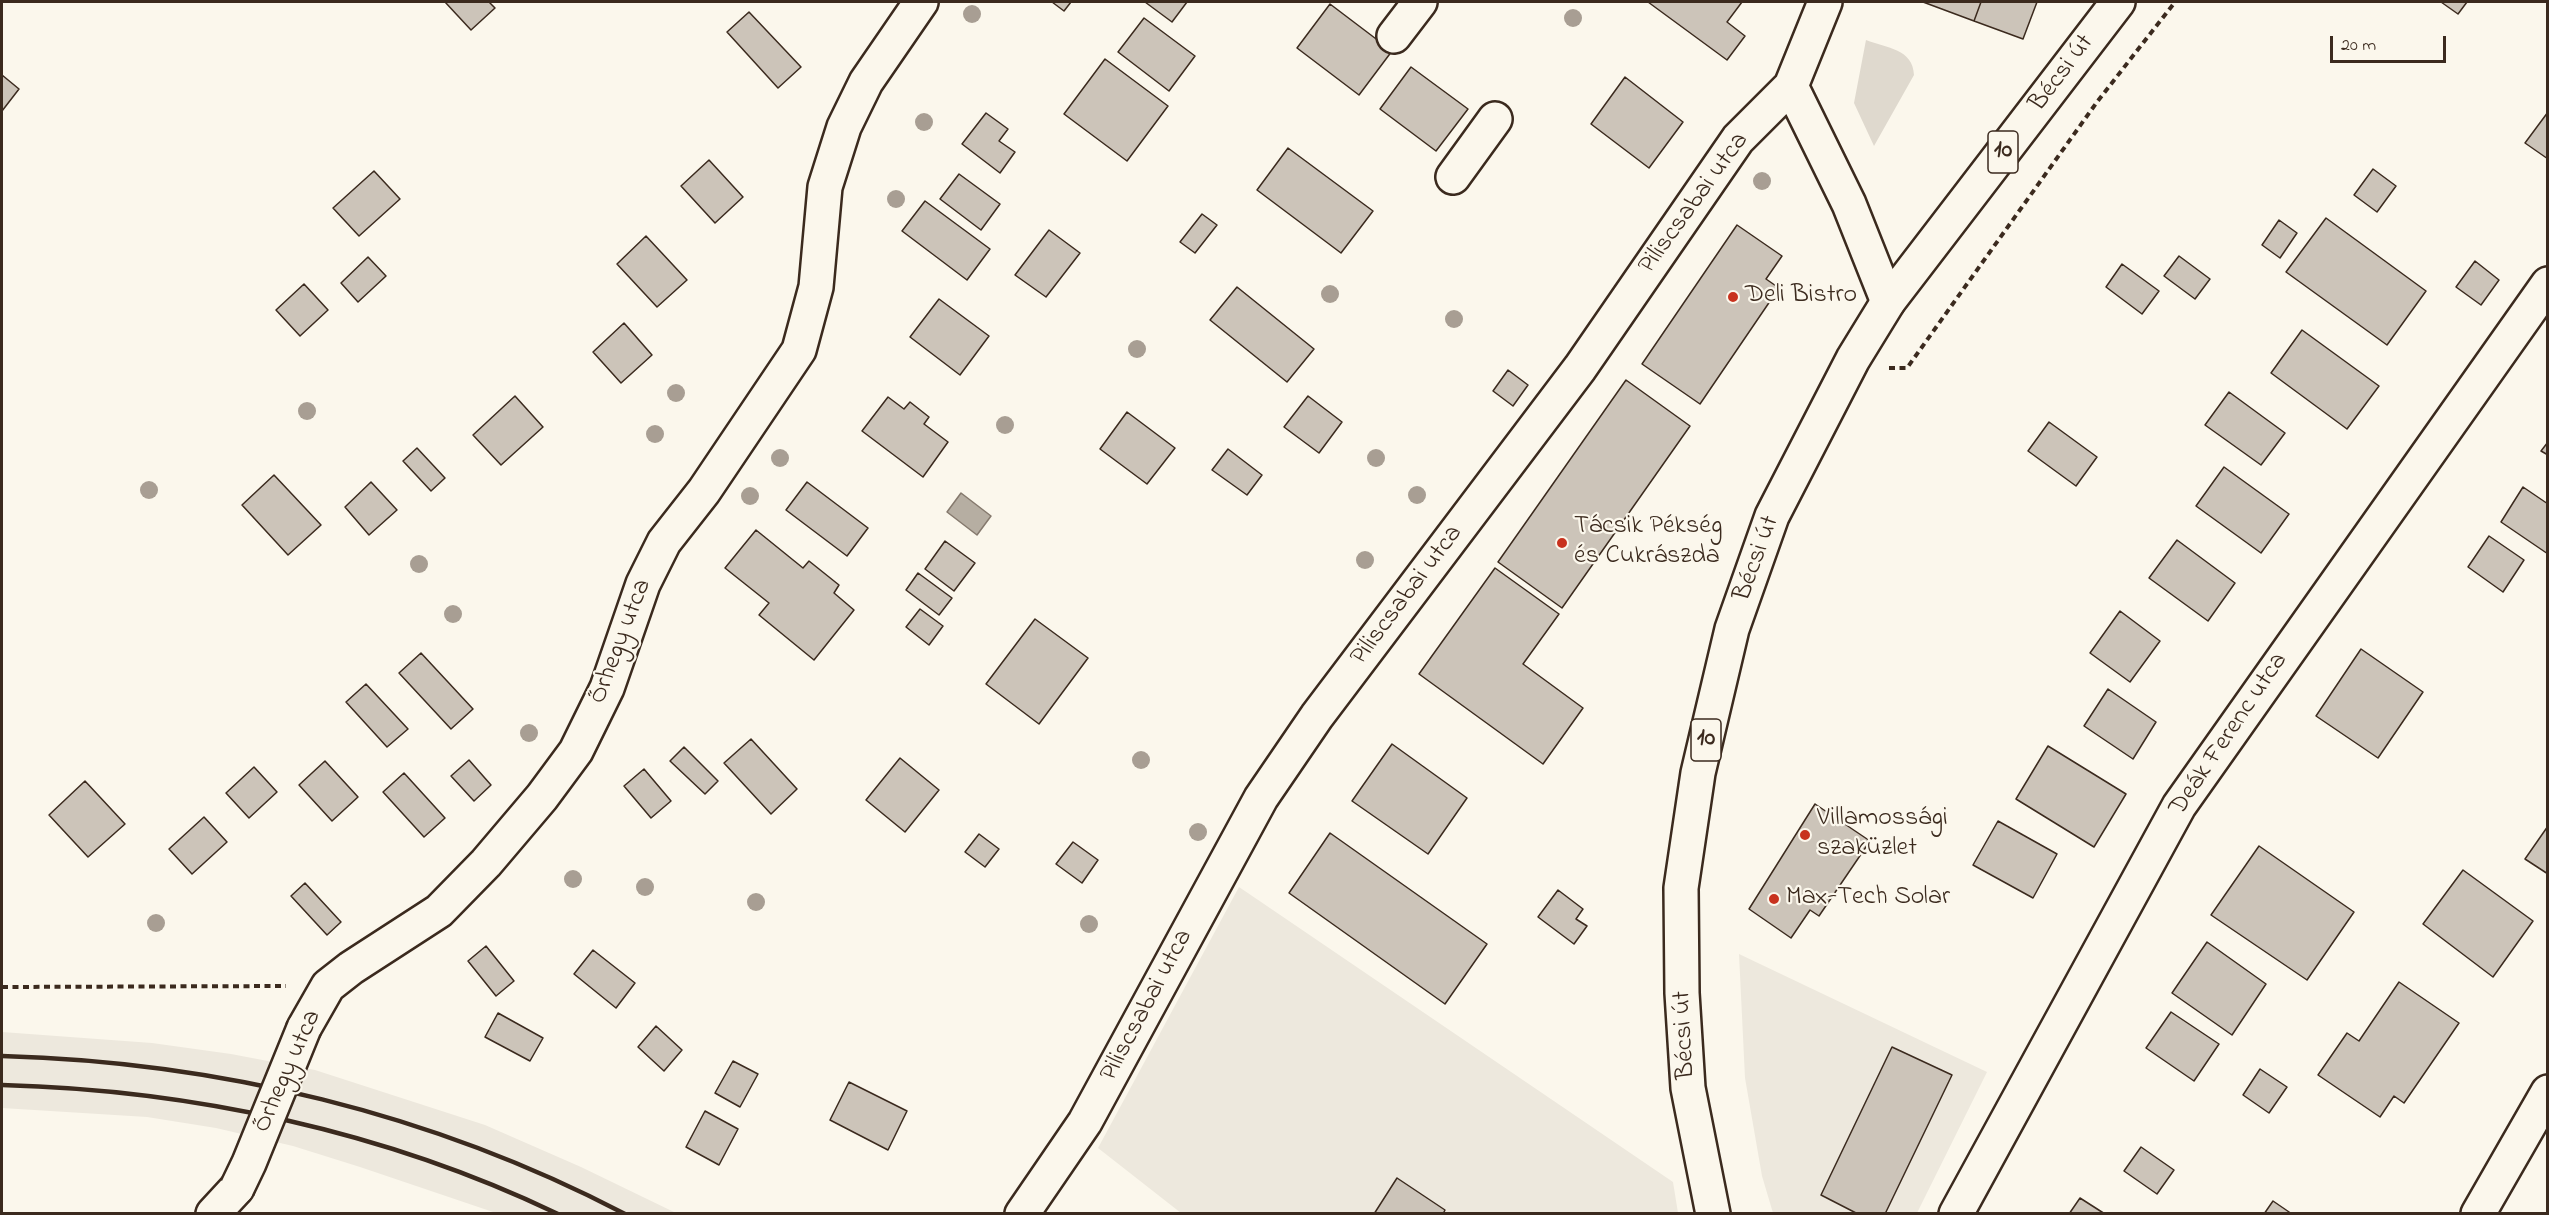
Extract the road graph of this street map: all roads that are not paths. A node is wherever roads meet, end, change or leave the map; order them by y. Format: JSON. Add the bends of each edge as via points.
{"nodes":[{"id":1,"x":921,"y":2,"type":"edge"},
{"id":2,"x":1420,"y":2,"type":"edge"},
{"id":3,"x":1825,"y":2,"type":"edge"},
{"id":4,"x":2118,"y":2,"type":"edge"},
{"id":5,"x":1394,"y":36,"type":"dead end"},
{"id":6,"x":1791,"y":86,"type":"junction"},
{"id":7,"x":1495,"y":119,"type":"dead end"},
{"id":8,"x":1453,"y":177,"type":"dead end"},
{"id":9,"x":2547,"y":284,"type":"edge"},
{"id":10,"x":1888,"y":302,"type":"junction"},
{"id":11,"x":2547,"y":1092,"type":"edge"},
{"id":12,"x":213,"y":1214,"type":"edge"},
{"id":13,"x":1022,"y":1214,"type":"edge"},
{"id":14,"x":1713,"y":1214,"type":"edge"},
{"id":15,"x":1956,"y":1214,"type":"edge"},
{"id":16,"x":2478,"y":1214,"type":"edge"}],
"edges":[{"from":1,"to":12,"type":"street","name":"Őrhegy utca","bridge":true,"via":[[866,82],[844,127],[825,187],[816,287],[799,350],[704,491],[664,542],[644,584],[607,688],[576,751],[486,863],[439,911],[328,986],[304,1028],[237,1188]]},
{"from":2,"to":5,"type":"street"},
{"from":3,"to":6,"type":"street","name":"Piliscsabai utca"},
{"from":4,"to":10,"type":"street","name":"Bécsi út","number":"10"},
{"from":6,"to":10,"type":"street","via":[[1848,204]]},
{"from":6,"to":13,"type":"street","name":"Piliscsabai utca","via":[[1738,139],[1580,368],[1317,716],[1243,830],[1085,1122]]},
{"from":7,"to":8,"type":"street"},
{"from":9,"to":15,"type":"street","name":"Deák Ferenc utca","via":[[2179,806]]},
{"from":10,"to":14,"type":"street","name":"Bécsi út","number":"10","via":[[1853,359],[1772,516],[1732,629],[1698,773],[1681,888],[1682,993],[1688,1088]]},
{"from":11,"to":16,"type":"street"}]}
